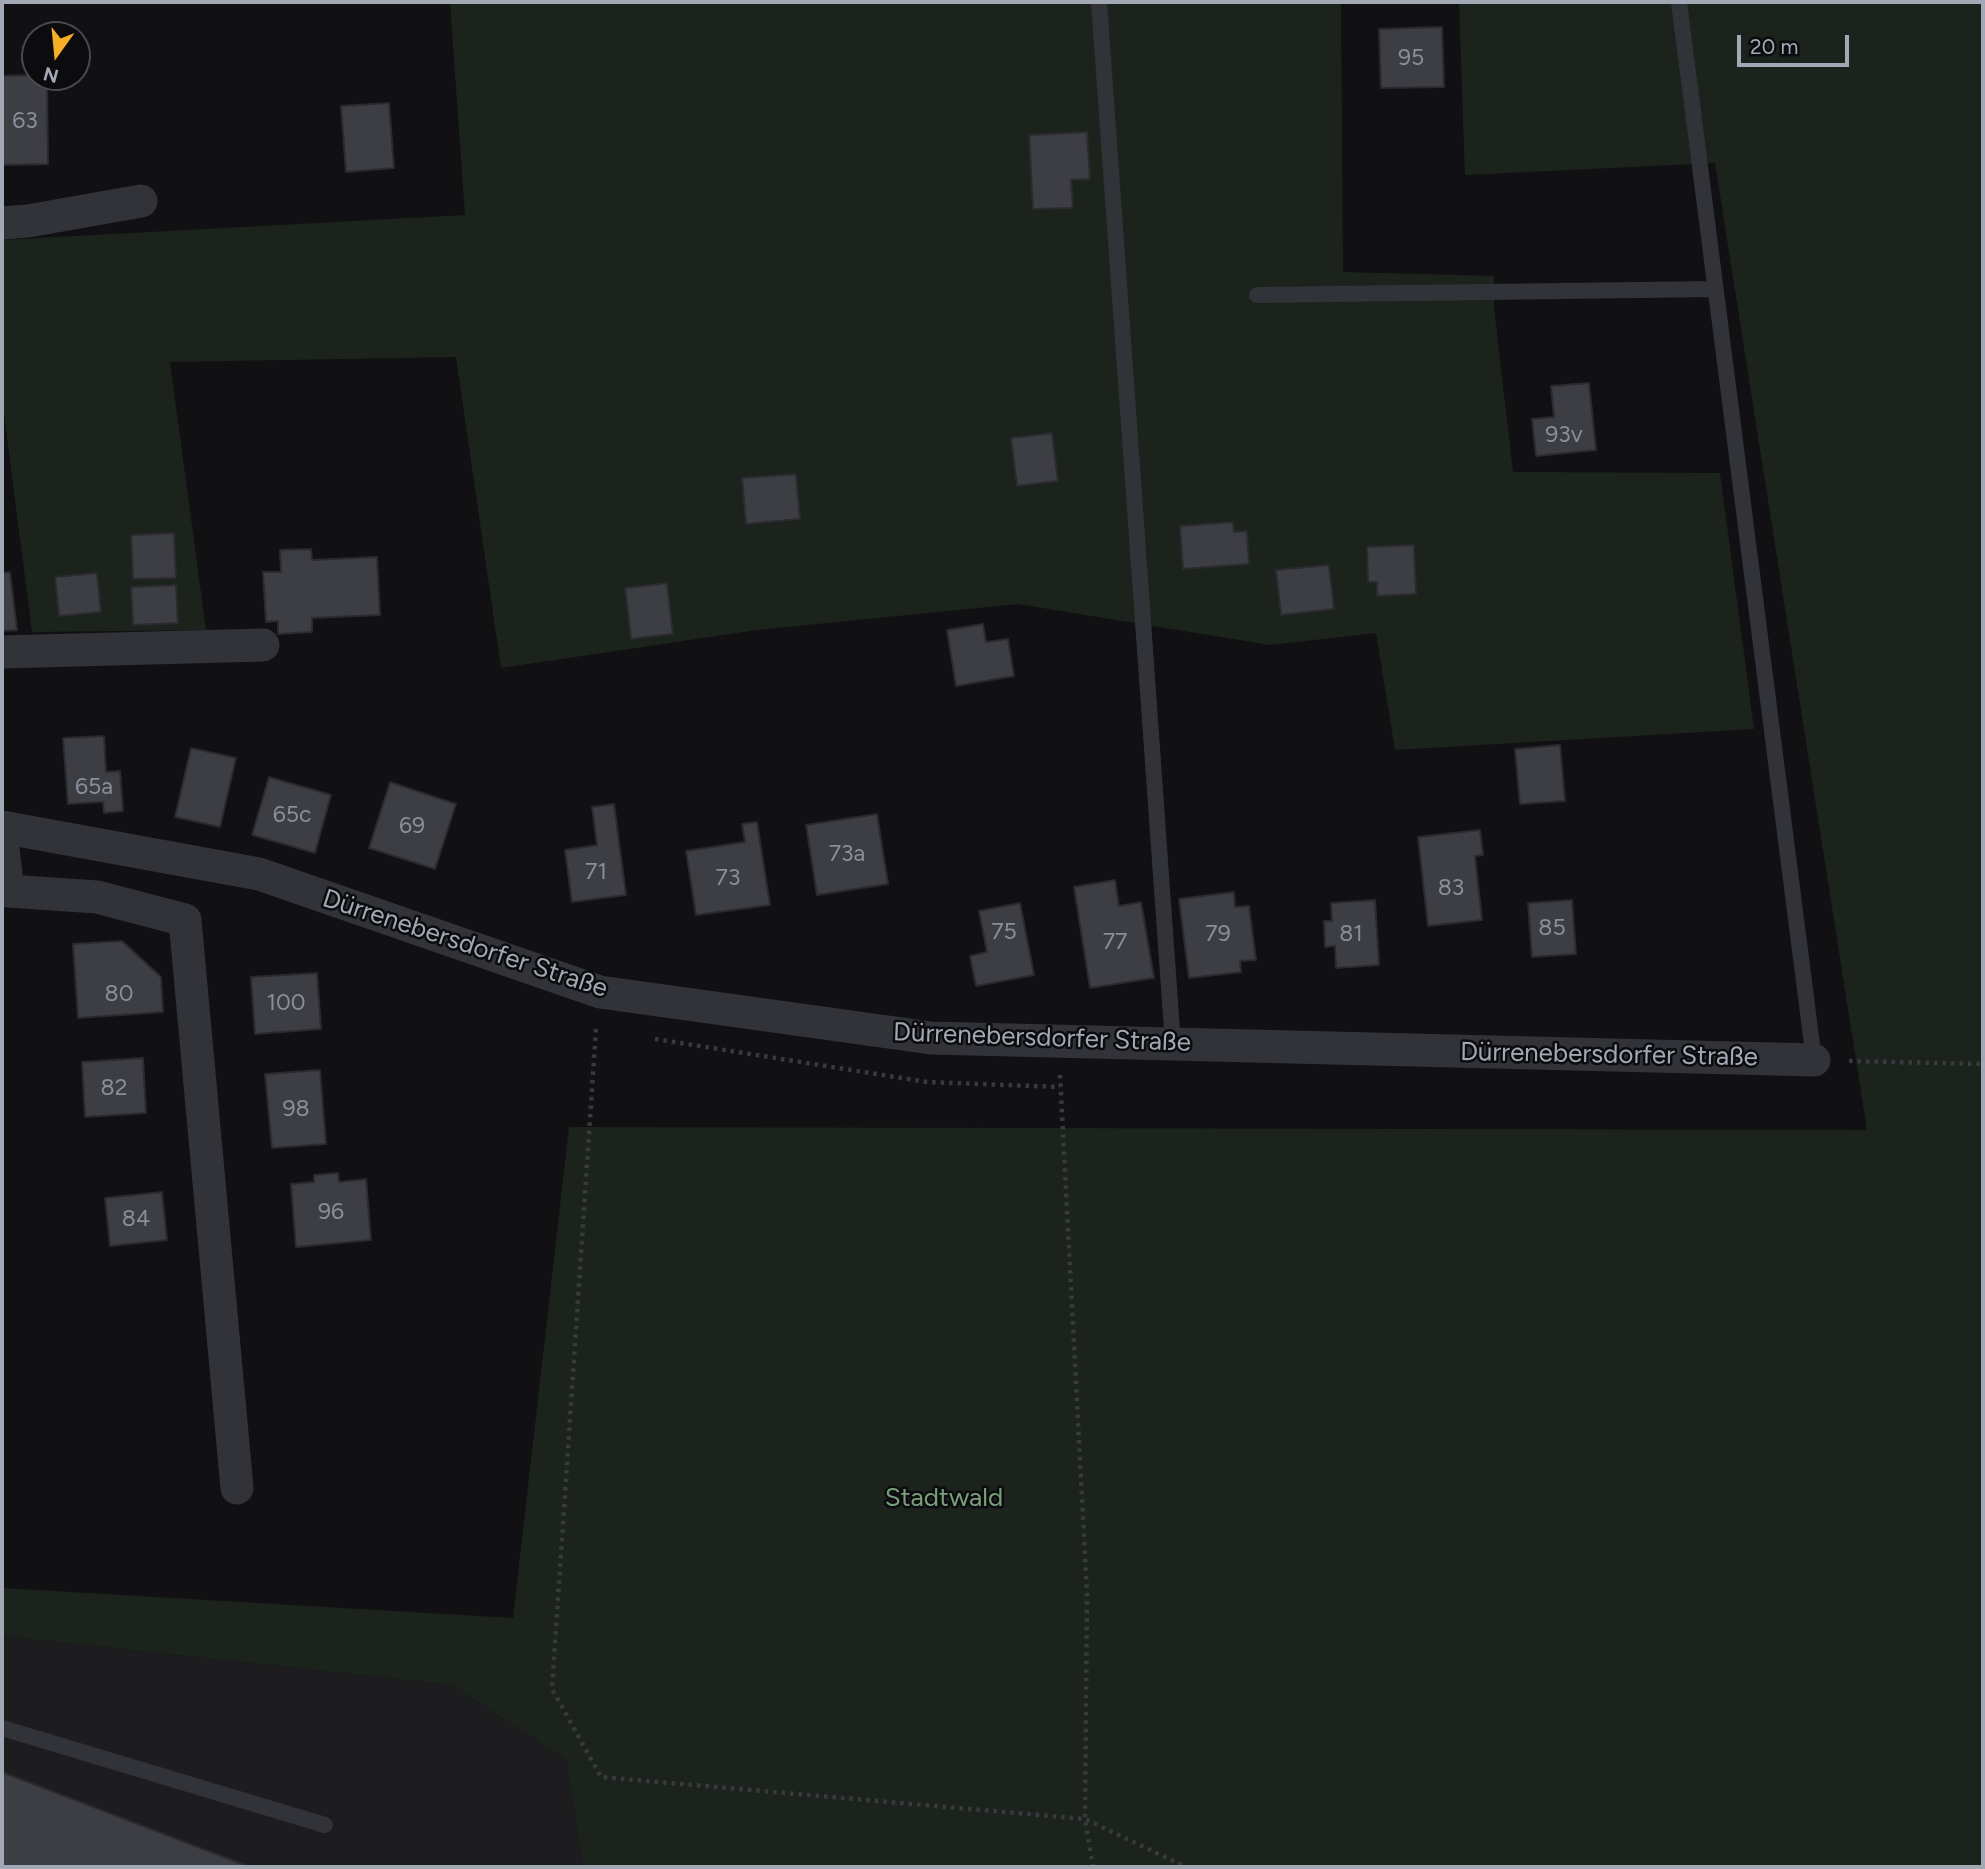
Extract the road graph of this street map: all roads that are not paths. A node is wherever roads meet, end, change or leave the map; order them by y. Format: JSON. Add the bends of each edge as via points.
{"nodes":[{"id":1,"x":1099,"y":2,"type":"edge"},
{"id":2,"x":1679,"y":2,"type":"edge"},
{"id":3,"x":141,"y":201,"type":"dead end"},
{"id":4,"x":2,"y":223,"type":"edge"},
{"id":5,"x":1715,"y":289,"type":"junction"},
{"id":6,"x":1257,"y":295,"type":"dead end"},
{"id":7,"x":263,"y":645,"type":"dead end"},
{"id":8,"x":2,"y":652,"type":"edge"},
{"id":9,"x":2,"y":827,"type":"edge"},
{"id":10,"x":2,"y":840,"type":"edge"},
{"id":11,"x":1173,"y":1044,"type":"junction"},
{"id":12,"x":1814,"y":1060,"type":"joint"},
{"id":13,"x":237,"y":1488,"type":"dead end"},
{"id":14,"x":2,"y":1728,"type":"edge"},
{"id":15,"x":325,"y":1825,"type":"dead end"}],
"edges":[{"from":1,"to":11,"type":"lane"},
{"from":2,"to":5,"type":"lane"},
{"from":3,"to":4,"type":"street"},
{"from":5,"to":6,"type":"lane"},
{"from":5,"to":12,"type":"lane"},
{"from":7,"to":8,"type":"street"},
{"from":9,"to":11,"type":"street","name":"Dürrenebersdorfer Straße","via":[[259,874],[600,992],[931,1038]]},
{"from":10,"to":13,"type":"street","via":[[8,891],[97,897],[185,919]]},
{"from":11,"to":12,"type":"street","name":"Dürrenebersdorfer Straße"},
{"from":14,"to":15,"type":"lane"}]}
